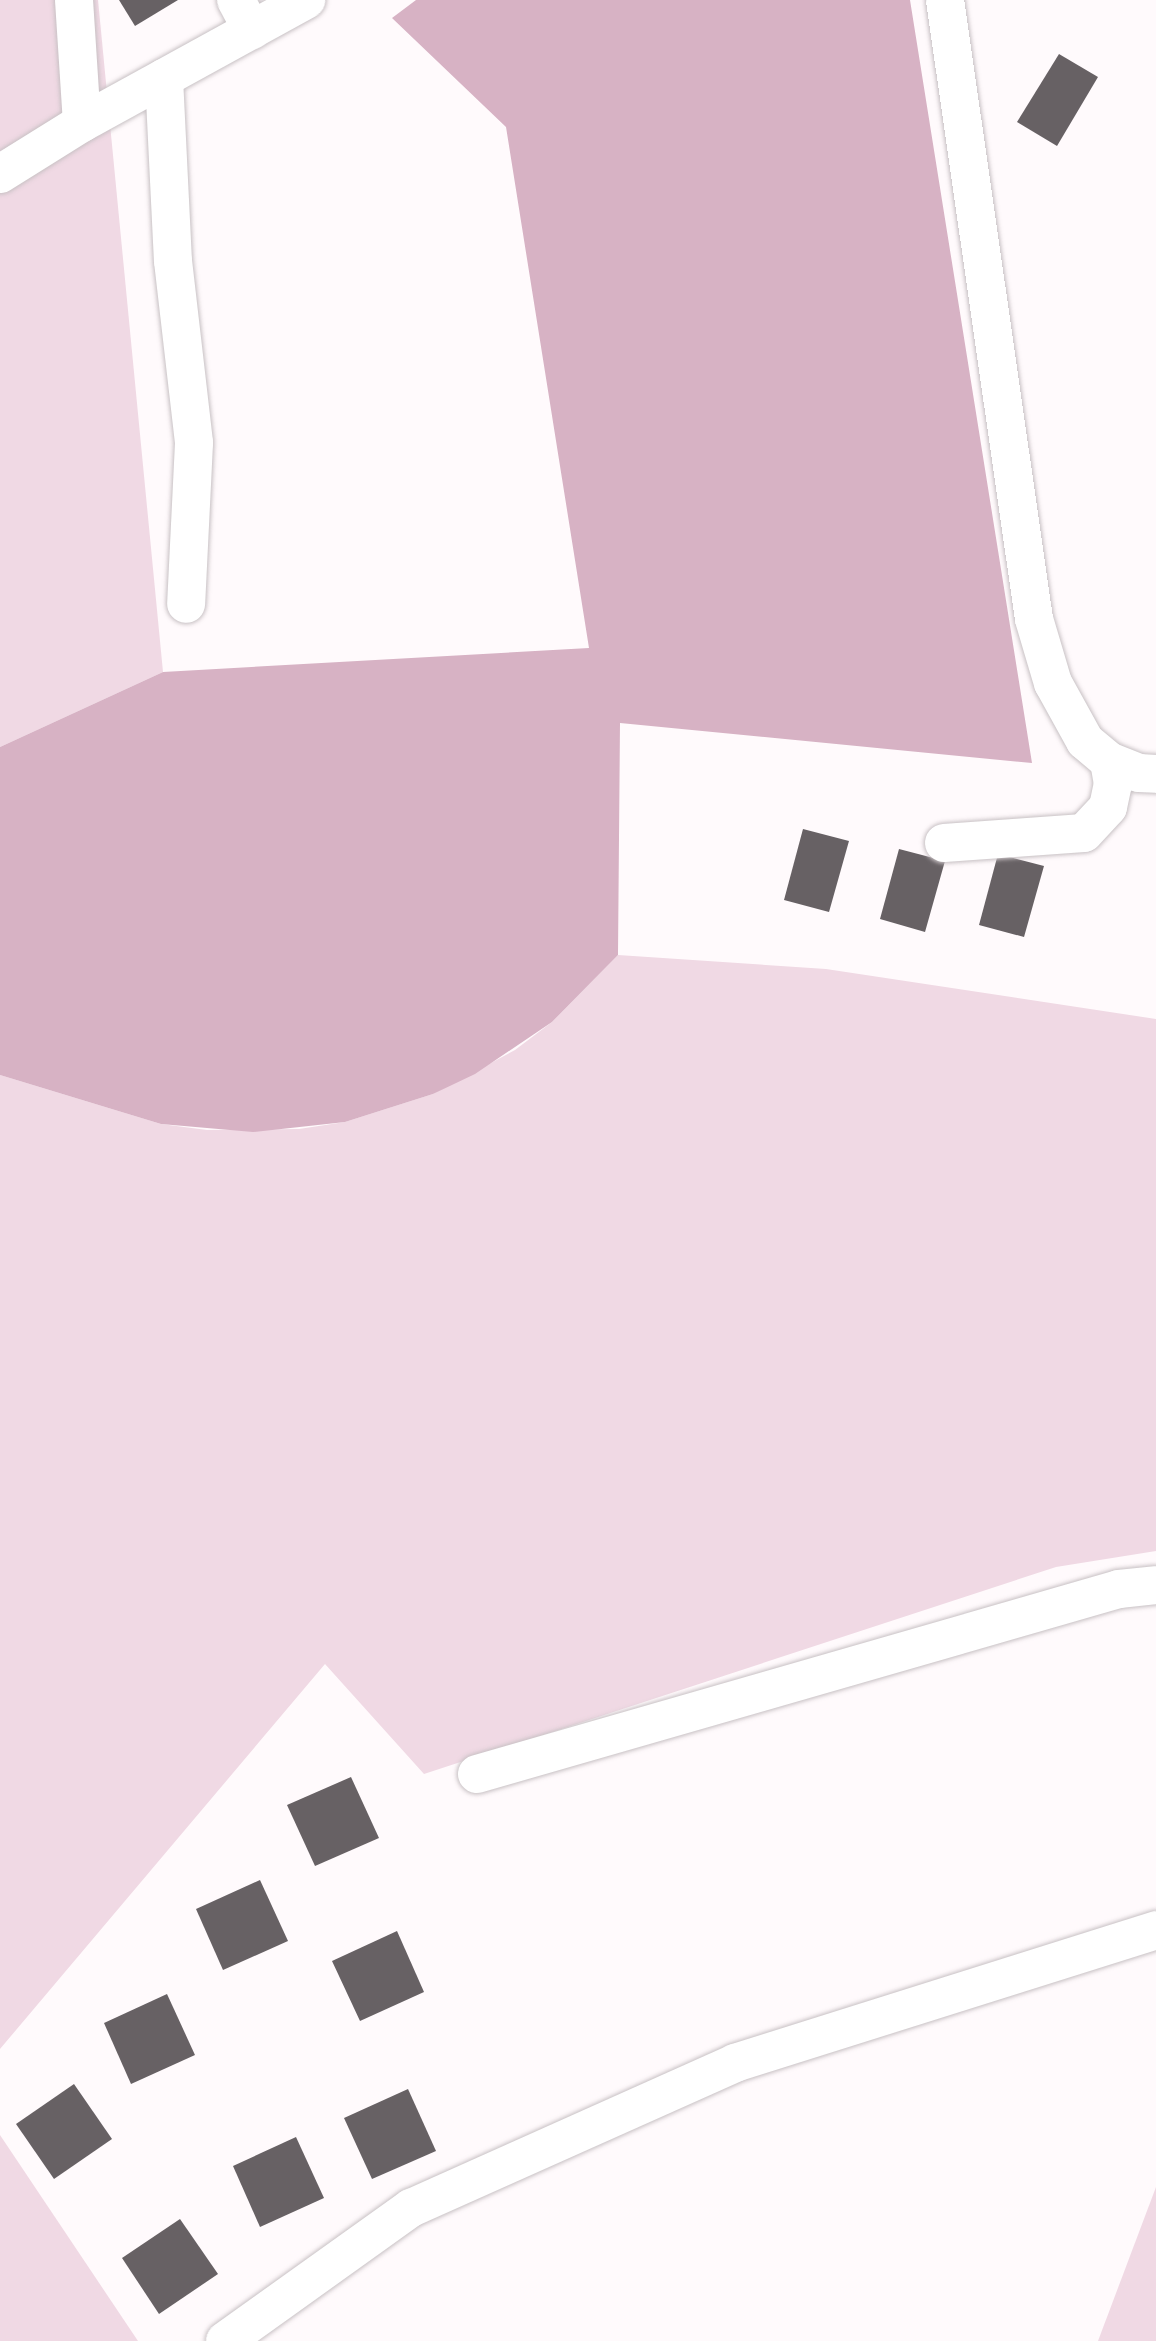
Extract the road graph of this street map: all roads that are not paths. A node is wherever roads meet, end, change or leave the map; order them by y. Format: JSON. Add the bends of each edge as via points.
{"nodes":[{"id":1,"x":74,"y":0,"type":"edge"},
{"id":2,"x":306,"y":0,"type":"edge"},
{"id":3,"x":946,"y":0,"type":"edge"},
{"id":4,"x":244,"y":15,"type":"edge"},
{"id":5,"x":164,"y":78,"type":"junction"},
{"id":6,"x":82,"y":122,"type":"junction"},
{"id":7,"x":0,"y":174,"type":"edge"},
{"id":8,"x":186,"y":604,"type":"dead end"},
{"id":9,"x":1109,"y":761,"type":"junction"},
{"id":10,"x":1156,"y":774,"type":"edge"},
{"id":11,"x":944,"y":843,"type":"dead end"},
{"id":12,"x":1156,"y":1586,"type":"edge"},
{"id":13,"x":477,"y":1774,"type":"dead end"},
{"id":14,"x":1156,"y":1930,"type":"edge"},
{"id":15,"x":225,"y":2341,"type":"edge"}],
"edges":[{"from":1,"to":6,"type":"street"},
{"from":2,"to":4,"type":"street"},
{"from":3,"to":9,"type":"street","via":[[1034,619],[1053,682],[1086,741]]},
{"from":4,"to":5,"type":"street"},
{"from":5,"to":6,"type":"street"},
{"from":5,"to":8,"type":"street","via":[[173,261],[194,443]]},
{"from":6,"to":7,"type":"street"},
{"from":9,"to":10,"type":"street","via":[[1139,773]]},
{"from":9,"to":11,"type":"street","via":[[1113,784],[1108,807],[1084,833]]},
{"from":12,"to":13,"type":"street","via":[[1119,1589]]},
{"from":14,"to":15,"type":"street","via":[[735,2063],[411,2208]]}]}
